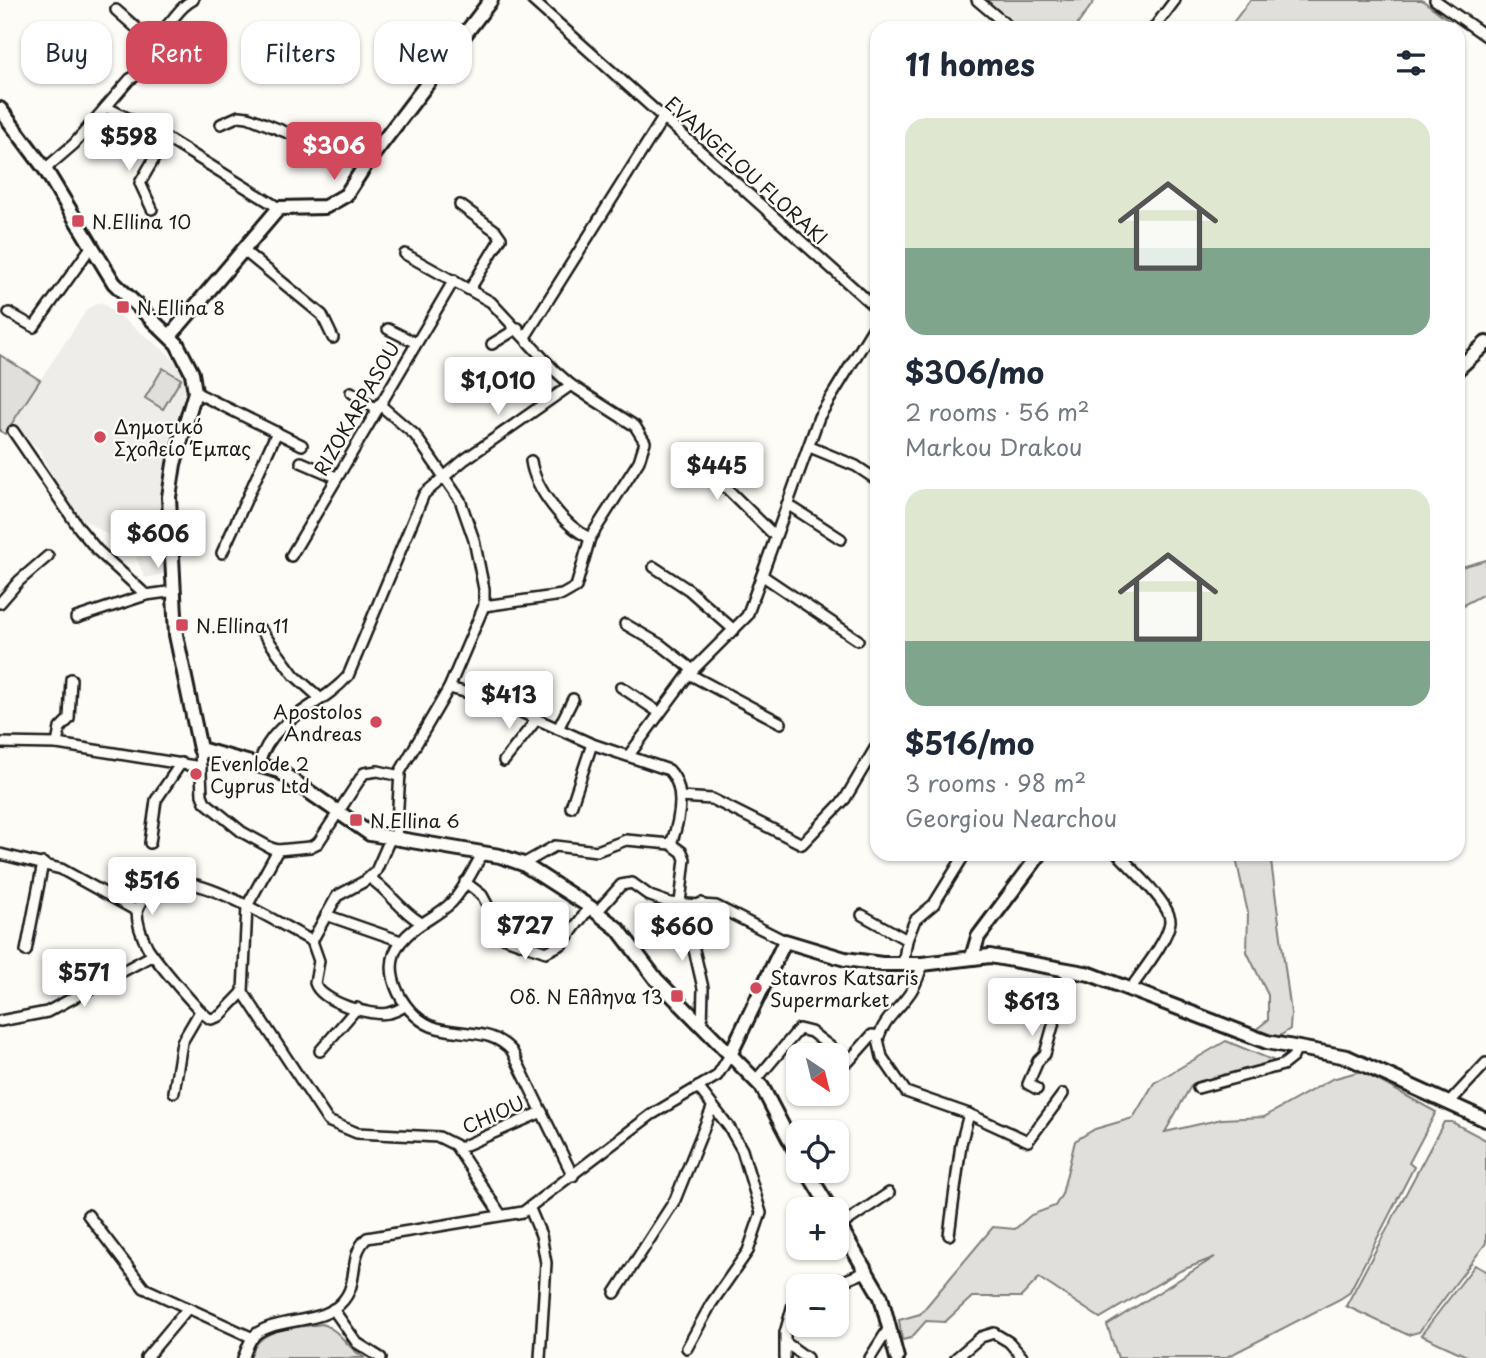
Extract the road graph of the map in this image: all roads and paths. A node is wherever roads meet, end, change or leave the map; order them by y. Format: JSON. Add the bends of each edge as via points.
{"nodes":[{"id":1,"x":193,"y":0,"type":"edge"},
{"id":2,"x":491,"y":0,"type":"edge"},
{"id":3,"x":532,"y":0,"type":"edge"},
{"id":4,"x":977,"y":0,"type":"edge"},
{"id":5,"x":1175,"y":0,"type":"edge"},
{"id":6,"x":1435,"y":0,"type":"edge"},
{"id":7,"x":116,"y":10,"type":"dead end"},
{"id":8,"x":1002,"y":21,"type":"edge"},
{"id":9,"x":1159,"y":21,"type":"edge"},
{"id":10,"x":1456,"y":21,"type":"edge"},
{"id":11,"x":1465,"y":27,"type":"edge"},
{"id":12,"x":1486,"y":36,"type":"edge"},
{"id":13,"x":128,"y":84,"type":"edge"},
{"id":14,"x":106,"y":107,"type":"junction"},
{"id":15,"x":0,"y":109,"type":"edge"},
{"id":16,"x":663,"y":118,"type":"junction"},
{"id":17,"x":221,"y":124,"type":"dead end"},
{"id":18,"x":166,"y":138,"type":"junction"},
{"id":19,"x":366,"y":164,"type":"junction"},
{"id":20,"x":45,"y":169,"type":"junction"},
{"id":21,"x":460,"y":205,"type":"dead end"},
{"id":22,"x":279,"y":208,"type":"junction"},
{"id":23,"x":152,"y":209,"type":"dead end"},
{"id":24,"x":91,"y":247,"type":"junction"},
{"id":25,"x":243,"y":250,"type":"junction"},
{"id":26,"x":405,"y":254,"type":"dead end"},
{"id":27,"x":454,"y":280,"type":"junction"},
{"id":28,"x":470,"y":289,"type":"junction"},
{"id":29,"x":870,"y":303,"type":"edge"},
{"id":30,"x":9,"y":313,"type":"dead end"},
{"id":31,"x":518,"y":328,"type":"junction"},
{"id":32,"x":388,"y":329,"type":"dead end"},
{"id":33,"x":870,"y":333,"type":"edge"},
{"id":34,"x":170,"y":336,"type":"junction"},
{"id":35,"x":525,"y":337,"type":"junction"},
{"id":36,"x":332,"y":338,"type":"dead end"},
{"id":37,"x":414,"y":342,"type":"junction"},
{"id":38,"x":1486,"y":343,"type":"edge"},
{"id":39,"x":492,"y":344,"type":"dead end"},
{"id":40,"x":1465,"y":362,"type":"edge"},
{"id":41,"x":570,"y":385,"type":"junction"},
{"id":42,"x":195,"y":392,"type":"junction"},
{"id":43,"x":351,"y":392,"type":"dead end"},
{"id":44,"x":378,"y":407,"type":"junction"},
{"id":45,"x":13,"y":431,"type":"dead end"},
{"id":46,"x":277,"y":432,"type":"junction"},
{"id":47,"x":302,"y":444,"type":"dead end"},
{"id":48,"x":810,"y":447,"type":"junction"},
{"id":49,"x":713,"y":457,"type":"dead end"},
{"id":50,"x":531,"y":461,"type":"dead end"},
{"id":51,"x":301,"y":462,"type":"dead end"},
{"id":52,"x":445,"y":475,"type":"junction"},
{"id":53,"x":870,"y":475,"type":"edge"},
{"id":54,"x":336,"y":477,"type":"junction"},
{"id":55,"x":788,"y":504,"type":"junction"},
{"id":56,"x":775,"y":536,"type":"junction"},
{"id":57,"x":590,"y":538,"type":"junction"},
{"id":58,"x":841,"y":539,"type":"dead end"},
{"id":59,"x":222,"y":553,"type":"dead end"},
{"id":60,"x":48,"y":556,"type":"dead end"},
{"id":61,"x":290,"y":556,"type":"dead end"},
{"id":62,"x":654,"y":567,"type":"dead end"},
{"id":63,"x":763,"y":576,"type":"junction"},
{"id":64,"x":175,"y":591,"type":"junction"},
{"id":65,"x":146,"y":596,"type":"junction"},
{"id":66,"x":0,"y":603,"type":"edge"},
{"id":67,"x":484,"y":606,"type":"junction"},
{"id":68,"x":76,"y":618,"type":"dead end"},
{"id":69,"x":625,"y":624,"type":"dead end"},
{"id":70,"x":260,"y":629,"type":"dead end"},
{"id":71,"x":734,"y":630,"type":"junction"},
{"id":72,"x":858,"y":640,"type":"dead end"},
{"id":73,"x":691,"y":672,"type":"junction"},
{"id":74,"x":71,"y":680,"type":"dead end"},
{"id":75,"x":621,"y":687,"type":"dead end"},
{"id":76,"x":449,"y":688,"type":"junction"},
{"id":77,"x":321,"y":699,"type":"junction"},
{"id":78,"x":573,"y":699,"type":"dead end"},
{"id":79,"x":660,"y":713,"type":"junction"},
{"id":80,"x":537,"y":719,"type":"junction"},
{"id":81,"x":781,"y":723,"type":"dead end"},
{"id":82,"x":558,"y":729,"type":"junction"},
{"id":83,"x":0,"y":743,"type":"edge"},
{"id":84,"x":57,"y":744,"type":"junction"},
{"id":85,"x":592,"y":744,"type":"junction"},
{"id":86,"x":200,"y":749,"type":"junction"},
{"id":87,"x":629,"y":755,"type":"junction"},
{"id":88,"x":870,"y":757,"type":"edge"},
{"id":89,"x":504,"y":761,"type":"dead end"},
{"id":90,"x":181,"y":763,"type":"junction"},
{"id":91,"x":259,"y":764,"type":"junction"},
{"id":92,"x":201,"y":767,"type":"junction"},
{"id":93,"x":400,"y":776,"type":"junction"},
{"id":94,"x":680,"y":797,"type":"junction"},
{"id":95,"x":571,"y":807,"type":"dead end"},
{"id":96,"x":340,"y":813,"type":"junction"},
{"id":97,"x":393,"y":840,"type":"junction"},
{"id":98,"x":150,"y":844,"type":"dead end"},
{"id":99,"x":671,"y":845,"type":"junction"},
{"id":100,"x":278,"y":850,"type":"junction"},
{"id":101,"x":483,"y":853,"type":"junction"},
{"id":102,"x":0,"y":854,"type":"edge"},
{"id":103,"x":961,"y":861,"type":"edge"},
{"id":104,"x":1035,"y":861,"type":"edge"},
{"id":105,"x":1124,"y":861,"type":"edge"},
{"id":106,"x":43,"y":863,"type":"junction"},
{"id":107,"x":523,"y":864,"type":"junction"},
{"id":108,"x":370,"y":878,"type":"junction"},
{"id":109,"x":465,"y":882,"type":"junction"},
{"id":110,"x":701,"y":903,"type":"junction"},
{"id":111,"x":680,"y":904,"type":"junction"},
{"id":112,"x":247,"y":906,"type":"junction"},
{"id":113,"x":594,"y":909,"type":"junction"},
{"id":114,"x":136,"y":911,"type":"junction"},
{"id":115,"x":326,"y":915,"type":"junction"},
{"id":116,"x":863,"y":915,"type":"dead end"},
{"id":117,"x":420,"y":922,"type":"junction"},
{"id":118,"x":907,"y":940,"type":"junction"},
{"id":119,"x":312,"y":941,"type":"junction"},
{"id":120,"x":401,"y":941,"type":"junction"},
{"id":121,"x":785,"y":941,"type":"junction"},
{"id":122,"x":26,"y":951,"type":"dead end"},
{"id":123,"x":153,"y":955,"type":"junction"},
{"id":124,"x":972,"y":957,"type":"junction"},
{"id":125,"x":922,"y":964,"type":"junction"},
{"id":126,"x":904,"y":965,"type":"junction"},
{"id":127,"x":1069,"y":969,"type":"junction"},
{"id":128,"x":1131,"y":988,"type":"junction"},
{"id":129,"x":243,"y":992,"type":"junction"},
{"id":130,"x":405,"y":1006,"type":"junction"},
{"id":131,"x":357,"y":1007,"type":"junction"},
{"id":132,"x":199,"y":1013,"type":"junction"},
{"id":133,"x":0,"y":1021,"type":"edge"},
{"id":134,"x":702,"y":1026,"type":"junction"},
{"id":135,"x":878,"y":1036,"type":"junction"},
{"id":136,"x":1297,"y":1048,"type":"junction"},
{"id":137,"x":320,"y":1051,"type":"dead end"},
{"id":138,"x":730,"y":1055,"type":"junction"},
{"id":139,"x":1486,"y":1063,"type":"edge"},
{"id":140,"x":756,"y":1080,"type":"junction"},
{"id":141,"x":698,"y":1087,"type":"junction"},
{"id":142,"x":1198,"y":1088,"type":"dead end"},
{"id":143,"x":1037,"y":1089,"type":"dead end"},
{"id":144,"x":174,"y":1092,"type":"dead end"},
{"id":145,"x":1063,"y":1094,"type":"dead end"},
{"id":146,"x":1449,"y":1103,"type":"junction"},
{"id":147,"x":712,"y":1108,"type":"junction"},
{"id":148,"x":542,"y":1112,"type":"junction"},
{"id":149,"x":969,"y":1114,"type":"junction"},
{"id":150,"x":1486,"y":1121,"type":"edge"},
{"id":151,"x":786,"y":1132,"type":"edge"},
{"id":152,"x":459,"y":1149,"type":"junction"},
{"id":153,"x":573,"y":1176,"type":"junction"},
{"id":154,"x":889,"y":1193,"type":"dead end"},
{"id":155,"x":530,"y":1209,"type":"junction"},
{"id":156,"x":88,"y":1215,"type":"dead end"},
{"id":157,"x":500,"y":1215,"type":"junction"},
{"id":158,"x":849,"y":1217,"type":"edge"},
{"id":159,"x":949,"y":1235,"type":"dead end"},
{"id":160,"x":849,"y":1241,"type":"edge"},
{"id":161,"x":868,"y":1271,"type":"junction"},
{"id":162,"x":849,"y":1279,"type":"edge"},
{"id":163,"x":615,"y":1293,"type":"dead end"},
{"id":164,"x":188,"y":1308,"type":"junction"},
{"id":165,"x":333,"y":1309,"type":"junction"},
{"id":166,"x":889,"y":1328,"type":"junction"},
{"id":167,"x":786,"y":1329,"type":"edge"},
{"id":168,"x":253,"y":1338,"type":"junction"},
{"id":169,"x":786,"y":1343,"type":"junction"},
{"id":170,"x":687,"y":1348,"type":"dead end"},
{"id":171,"x":146,"y":1358,"type":"edge"},
{"id":172,"x":243,"y":1358,"type":"edge"},
{"id":173,"x":381,"y":1358,"type":"edge"},
{"id":174,"x":540,"y":1358,"type":"edge"},
{"id":175,"x":785,"y":1358,"type":"edge"},
{"id":176,"x":807,"y":1358,"type":"edge"},
{"id":177,"x":870,"y":1358,"type":"edge"},
{"id":178,"x":897,"y":1358,"type":"edge"},
{"id":179,"x":956,"y":1358,"type":"edge"},
{"id":180,"x":1023,"y":1358,"type":"edge"}],
"edges":[{"from":1,"to":7,"type":"street","via":[[152,36]]},
{"from":2,"to":19,"type":"street"},
{"from":3,"to":16,"type":"street","name":"EVANGELOU FLORAKI"},
{"from":4,"to":8,"type":"street"},
{"from":5,"to":9,"type":"street"},
{"from":6,"to":10,"type":"street"},
{"from":11,"to":12,"type":"street"},
{"from":13,"to":14,"type":"street"},
{"from":14,"to":18,"type":"street"},
{"from":14,"to":20,"type":"street"},
{"from":15,"to":20,"type":"street"},
{"from":16,"to":29,"type":"street","name":"EVANGELOU FLORAKI"},
{"from":16,"to":35,"type":"street"},
{"from":17,"to":19,"type":"street","via":[[248,117]]},
{"from":18,"to":22,"type":"street"},
{"from":18,"to":23,"type":"street","via":[[140,183]]},
{"from":19,"to":22,"type":"street","via":[[346,195],[332,204],[315,209]]},
{"from":20,"to":24,"type":"street"},
{"from":21,"to":28,"type":"street","via":[[501,238]]},
{"from":22,"to":25,"type":"street"},
{"from":24,"to":30,"type":"street","via":[[34,327]]},
{"from":24,"to":34,"type":"street","via":[[123,293]]},
{"from":25,"to":34,"type":"street"},
{"from":25,"to":36,"type":"street","via":[[323,315]]},
{"from":26,"to":27,"type":"street"},
{"from":27,"to":28,"type":"street"},
{"from":27,"to":37,"type":"street","name":"RIZOKARPASOU"},
{"from":28,"to":31,"type":"street"},
{"from":31,"to":35,"type":"street"},
{"from":31,"to":39,"type":"street"},
{"from":32,"to":37,"type":"street"},
{"from":33,"to":48,"type":"street","via":[[823,410]]},
{"from":34,"to":42,"type":"street","via":[[189,363]]},
{"from":35,"to":41,"type":"street"},
{"from":37,"to":44,"type":"street","name":"RIZOKARPASOU"},
{"from":38,"to":40,"type":"street"},
{"from":41,"to":52,"type":"street"},
{"from":41,"to":57,"type":"street","via":[[635,426],[645,442],[639,461]]},
{"from":42,"to":46,"type":"street"},
{"from":42,"to":64,"type":"street","via":[[170,483]]},
{"from":43,"to":44,"type":"street"},
{"from":44,"to":52,"type":"street","via":[[415,435]]},
{"from":44,"to":54,"type":"street","name":"RIZOKARPASOU"},
{"from":45,"to":65,"type":"street","via":[[60,505]]},
{"from":46,"to":47,"type":"street"},
{"from":46,"to":59,"type":"street"},
{"from":48,"to":53,"type":"street"},
{"from":48,"to":55,"type":"street"},
{"from":49,"to":56,"type":"street","via":[[706,468]]},
{"from":50,"to":57,"type":"street","via":[[549,498],[578,532]]},
{"from":51,"to":54,"type":"street"},
{"from":52,"to":67,"type":"street","via":[[468,521]]},
{"from":52,"to":77,"type":"street","via":[[418,503],[348,676]]},
{"from":54,"to":61,"type":"street","name":"RIZOKARPASOU"},
{"from":55,"to":56,"type":"street"},
{"from":55,"to":58,"type":"street"},
{"from":56,"to":63,"type":"street"},
{"from":57,"to":67,"type":"street","via":[[581,578],[569,592]]},
{"from":60,"to":66,"type":"street"},
{"from":62,"to":71,"type":"street","via":[[689,590]]},
{"from":63,"to":71,"type":"street","via":[[747,616]]},
{"from":63,"to":72,"type":"street"},
{"from":64,"to":65,"type":"street"},
{"from":64,"to":86,"type":"street","via":[[178,653]]},
{"from":65,"to":68,"type":"street"},
{"from":67,"to":76,"type":"street"},
{"from":69,"to":73,"type":"street","via":[[661,645]]},
{"from":70,"to":77,"type":"street","via":[[294,675]]},
{"from":71,"to":73,"type":"street"},
{"from":73,"to":79,"type":"street"},
{"from":73,"to":81,"type":"street"},
{"from":74,"to":84,"type":"street","via":[[69,719],[60,728]]},
{"from":75,"to":79,"type":"street"},
{"from":76,"to":80,"type":"street","via":[[492,699]]},
{"from":76,"to":93,"type":"street"},
{"from":77,"to":91,"type":"street","via":[[283,723]]},
{"from":78,"to":82,"type":"street"},
{"from":79,"to":87,"type":"street"},
{"from":80,"to":82,"type":"street"},
{"from":80,"to":89,"type":"street"},
{"from":82,"to":85,"type":"street"},
{"from":83,"to":84,"type":"street"},
{"from":84,"to":90,"type":"street"},
{"from":85,"to":87,"type":"street"},
{"from":85,"to":95,"type":"street"},
{"from":86,"to":91,"type":"street"},
{"from":86,"to":92,"type":"street"},
{"from":87,"to":94,"type":"street","via":[[670,770],[679,782]]},
{"from":88,"to":94,"type":"street","via":[[845,799],[802,844],[712,799]]},
{"from":90,"to":92,"type":"street"},
{"from":90,"to":98,"type":"street","via":[[156,800]]},
{"from":91,"to":96,"type":"street","via":[[295,781]]},
{"from":92,"to":100,"type":"street","via":[[205,802],[242,832]]},
{"from":93,"to":96,"type":"street","via":[[364,773]]},
{"from":93,"to":97,"type":"street"},
{"from":94,"to":99,"type":"street"},
{"from":96,"to":97,"type":"street","via":[[370,834]]},
{"from":96,"to":100,"type":"street","via":[[315,845]]},
{"from":97,"to":101,"type":"street"},
{"from":97,"to":108,"type":"street"},
{"from":99,"to":107,"type":"street","via":[[626,840],[597,851],[555,846]]},
{"from":99,"to":111,"type":"street","via":[[685,859]]},
{"from":100,"to":112,"type":"street"},
{"from":101,"to":107,"type":"street"},
{"from":101,"to":109,"type":"street"},
{"from":102,"to":106,"type":"street"},
{"from":103,"to":118,"type":"street","via":[[933,904],[915,920]]},
{"from":104,"to":124,"type":"street","via":[[978,937]]},
{"from":105,"to":128,"type":"street","via":[[1165,906],[1171,920]]},
{"from":106,"to":114,"type":"street","via":[[73,874]]},
{"from":106,"to":122,"type":"street"},
{"from":107,"to":113,"type":"street"},
{"from":108,"to":115,"type":"street","via":[[337,896]]},
{"from":108,"to":117,"type":"street"},
{"from":109,"to":113,"type":"street","via":[[482,895],[505,939],[546,952],[562,944]]},
{"from":109,"to":117,"type":"street","via":[[451,903]]},
{"from":110,"to":111,"type":"street"},
{"from":110,"to":121,"type":"street"},
{"from":110,"to":134,"type":"street","via":[[692,945],[703,988]]},
{"from":111,"to":113,"type":"street","via":[[659,900],[627,882]]},
{"from":112,"to":114,"type":"street","via":[[211,890],[169,881],[150,890]]},
{"from":112,"to":119,"type":"street"},
{"from":112,"to":129,"type":"street"},
{"from":113,"to":134,"type":"street","via":[[618,929],[656,979]]},
{"from":114,"to":123,"type":"street"},
{"from":115,"to":119,"type":"street"},
{"from":115,"to":120,"type":"street"},
{"from":116,"to":118,"type":"street"},
{"from":117,"to":120,"type":"street"},
{"from":118,"to":126,"type":"street"},
{"from":119,"to":131,"type":"street","via":[[319,961],[316,988],[330,1002]]},
{"from":120,"to":130,"type":"street","via":[[393,968]]},
{"from":121,"to":126,"type":"street","via":[[845,959]]},
{"from":121,"to":138,"type":"street"},
{"from":123,"to":132,"type":"street"},
{"from":123,"to":133,"type":"street","via":[[47,1012]]},
{"from":124,"to":125,"type":"street"},
{"from":124,"to":127,"type":"street"},
{"from":125,"to":126,"type":"street"},
{"from":125,"to":135,"type":"street","via":[[914,991]]},
{"from":127,"to":128,"type":"street"},
{"from":127,"to":143,"type":"street","via":[[1045,1054],[1028,1084]]},
{"from":128,"to":136,"type":"street","via":[[1252,1037]]},
{"from":129,"to":132,"type":"street","via":[[220,1016],[211,1019]]},
{"from":129,"to":152,"type":"street","via":[[328,1121],[357,1133],[439,1137]]},
{"from":130,"to":131,"type":"street","via":[[388,1014]]},
{"from":130,"to":148,"type":"street","via":[[435,1028],[500,1038],[512,1051]]},
{"from":131,"to":137,"type":"street"},
{"from":132,"to":144,"type":"street","via":[[182,1042]]},
{"from":134,"to":138,"type":"street"},
{"from":135,"to":140,"type":"street","via":[[872,1035],[849,1061],[811,1032],[799,1029]]},
{"from":135,"to":149,"type":"street","via":[[882,1057],[906,1092]]},
{"from":136,"to":142,"type":"street","via":[[1283,1065]]},
{"from":136,"to":146,"type":"street","via":[[1348,1058]]},
{"from":138,"to":140,"type":"street"},
{"from":138,"to":141,"type":"street","via":[[717,1076]]},
{"from":139,"to":146,"type":"street"},
{"from":140,"to":151,"type":"street"},
{"from":141,"to":147,"type":"street"},
{"from":141,"to":153,"type":"street","via":[[635,1126]]},
{"from":145,"to":149,"type":"street","via":[[1028,1140]]},
{"from":146,"to":150,"type":"street"},
{"from":147,"to":163,"type":"street","via":[[675,1200]]},
{"from":147,"to":170,"type":"street","via":[[742,1150],[761,1213],[748,1251]]},
{"from":148,"to":152,"type":"street","name":"CHIOU"},
{"from":148,"to":153,"type":"street"},
{"from":149,"to":159,"type":"street"},
{"from":152,"to":157,"type":"street"},
{"from":153,"to":155,"type":"street"},
{"from":154,"to":158,"type":"street"},
{"from":155,"to":157,"type":"street"},
{"from":155,"to":174,"type":"street","via":[[546,1263]]},
{"from":156,"to":164,"type":"street","via":[[144,1287]]},
{"from":157,"to":165,"type":"street","via":[[367,1238],[356,1256],[350,1292]]},
{"from":160,"to":161,"type":"street"},
{"from":161,"to":162,"type":"street"},
{"from":161,"to":166,"type":"street"},
{"from":164,"to":168,"type":"street"},
{"from":164,"to":171,"type":"street"},
{"from":165,"to":168,"type":"street","via":[[272,1327]]},
{"from":165,"to":173,"type":"street","via":[[357,1343]]},
{"from":166,"to":177,"type":"street"},
{"from":166,"to":178,"type":"street"},
{"from":167,"to":169,"type":"street"},
{"from":168,"to":172,"type":"street"},
{"from":169,"to":175,"type":"street"},
{"from":169,"to":176,"type":"street"},
{"from":179,"to":180,"type":"street","via":[[981,1337],[994,1333]]}]}
